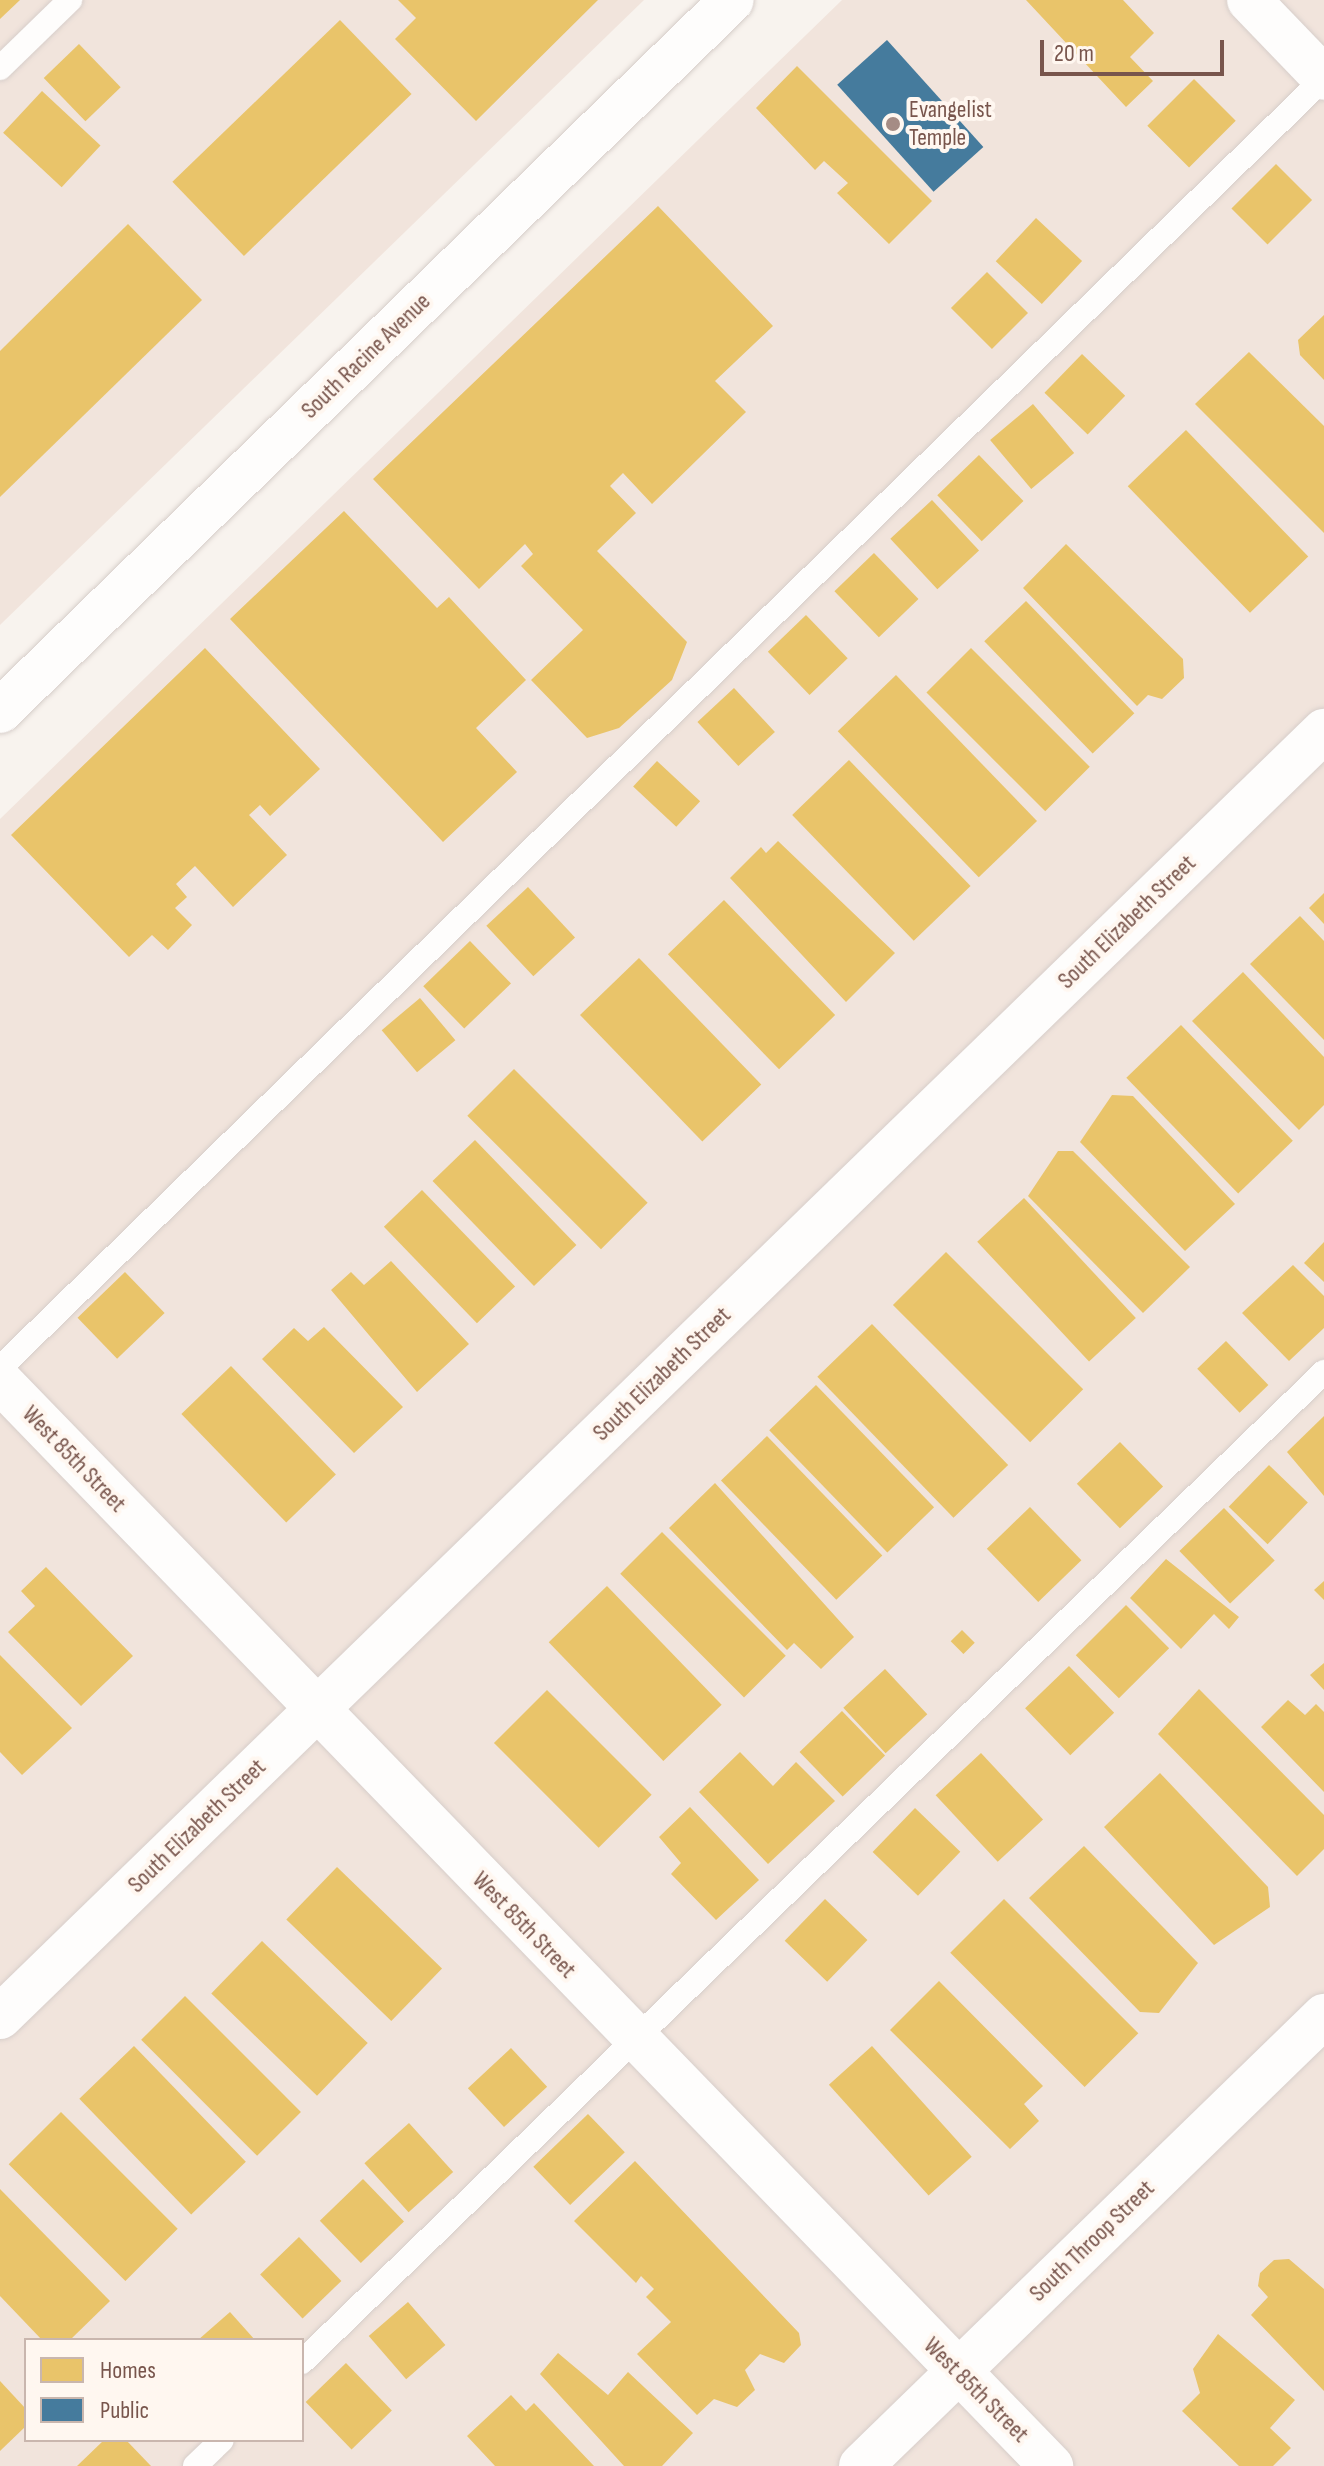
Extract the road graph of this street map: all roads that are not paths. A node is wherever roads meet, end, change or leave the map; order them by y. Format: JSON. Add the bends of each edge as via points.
{"nodes":[{"id":1,"x":70,"y":0,"type":"edge"},
{"id":2,"x":732,"y":0,"type":"edge"},
{"id":3,"x":1249,"y":0,"type":"edge"},
{"id":4,"x":0,"y":68,"type":"edge"},
{"id":5,"x":1324,"y":78,"type":"edge"},
{"id":6,"x":0,"y":711,"type":"edge"},
{"id":7,"x":1324,"y":731,"type":"edge"},
{"id":8,"x":0,"y":1368,"type":"edge"},
{"id":9,"x":1324,"y":1372,"type":"edge"},
{"id":10,"x":0,"y":1381,"type":"edge"},
{"id":11,"x":316,"y":1710,"type":"junction"},
{"id":12,"x":1324,"y":2016,"type":"edge"},
{"id":13,"x":0,"y":2017,"type":"edge"},
{"id":14,"x":635,"y":2039,"type":"junction"},
{"id":15,"x":304,"y":2360,"type":"edge"},
{"id":16,"x":957,"y":2372,"type":"junction"},
{"id":17,"x":220,"y":2442,"type":"edge"},
{"id":18,"x":195,"y":2466,"type":"edge"},
{"id":19,"x":861,"y":2466,"type":"edge"},
{"id":20,"x":1051,"y":2466,"type":"edge"}],
"edges":[{"from":1,"to":4,"type":"lane"},
{"from":2,"to":6,"type":"street","name":"South Racine Avenue"},
{"from":3,"to":5,"type":"street"},
{"from":5,"to":8,"type":"lane"},
{"from":7,"to":11,"type":"street","name":"South Elizabeth Street"},
{"from":9,"to":14,"type":"lane"},
{"from":10,"to":11,"type":"street","name":"West 85th Street"},
{"from":11,"to":13,"type":"street","name":"South Elizabeth Street"},
{"from":11,"to":14,"type":"street","name":"West 85th Street"},
{"from":12,"to":16,"type":"street","name":"South Throop Street"},
{"from":14,"to":15,"type":"lane"},
{"from":14,"to":16,"type":"street","name":"West 85th Street"},
{"from":16,"to":19,"type":"street","name":"South Throop Street"},
{"from":16,"to":20,"type":"street","name":"West 85th Street"},
{"from":17,"to":18,"type":"lane"}]}
